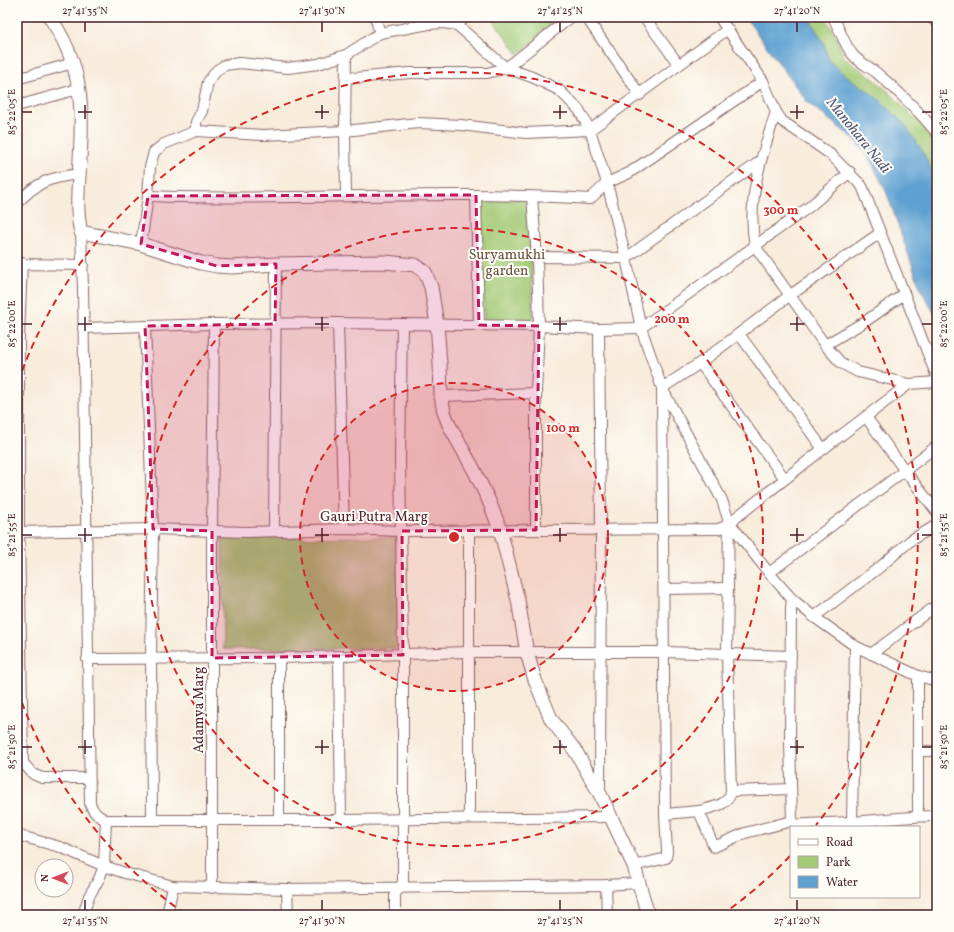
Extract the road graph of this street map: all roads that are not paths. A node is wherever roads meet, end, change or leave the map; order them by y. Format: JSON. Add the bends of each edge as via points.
{"nodes":[{"id":1,"x":50,"y":17,"type":"edge"},
{"id":2,"x":375,"y":17,"type":"edge"},
{"id":3,"x":465,"y":17,"type":"edge"},
{"id":4,"x":571,"y":17,"type":"edge"},
{"id":5,"x":586,"y":17,"type":"edge"},
{"id":6,"x":644,"y":17,"type":"edge"},
{"id":7,"x":719,"y":17,"type":"edge"},
{"id":8,"x":833,"y":17,"type":"edge"},
{"id":9,"x":930,"y":17,"type":"edge"},
{"id":10,"x":427,"y":20,"type":"edge"},
{"id":11,"x":937,"y":22,"type":"edge"},
{"id":12,"x":457,"y":25,"type":"junction"},
{"id":13,"x":728,"y":29,"type":"junction"},
{"id":14,"x":380,"y":33,"type":"junction"},
{"id":15,"x":346,"y":56,"type":"junction"},
{"id":16,"x":73,"y":63,"type":"junction"},
{"id":17,"x":679,"y":65,"type":"junction"},
{"id":18,"x":506,"y":68,"type":"junction"},
{"id":19,"x":346,"y":76,"type":"junction"},
{"id":20,"x":17,"y":79,"type":"edge"},
{"id":21,"x":763,"y":81,"type":"junction"},
{"id":22,"x":78,"y":88,"type":"junction"},
{"id":23,"x":640,"y":95,"type":"junction"},
{"id":24,"x":17,"y":106,"type":"edge"},
{"id":25,"x":776,"y":112,"type":"junction"},
{"id":26,"x":590,"y":130,"type":"junction"},
{"id":27,"x":196,"y":131,"type":"junction"},
{"id":28,"x":345,"y":131,"type":"junction"},
{"id":29,"x":937,"y":133,"type":"edge"},
{"id":30,"x":759,"y":162,"type":"junction"},
{"id":31,"x":850,"y":172,"type":"junction"},
{"id":32,"x":79,"y":174,"type":"junction"},
{"id":33,"x":607,"y":183,"type":"junction"},
{"id":34,"x":148,"y":196,"type":"junction"},
{"id":35,"x":346,"y":196,"type":"junction"},
{"id":36,"x":476,"y":196,"type":"junction"},
{"id":37,"x":532,"y":196,"type":"junction"},
{"id":38,"x":17,"y":203,"type":"edge"},
{"id":39,"x":81,"y":232,"type":"junction"},
{"id":40,"x":880,"y":233,"type":"junction"},
{"id":41,"x":141,"y":244,"type":"junction"},
{"id":42,"x":755,"y":246,"type":"junction"},
{"id":43,"x":536,"y":257,"type":"junction"},
{"id":44,"x":626,"y":258,"type":"junction"},
{"id":45,"x":20,"y":263,"type":"edge"},
{"id":46,"x":276,"y":264,"type":"junction"},
{"id":47,"x":83,"y":265,"type":"junction"},
{"id":48,"x":904,"y":294,"type":"junction"},
{"id":49,"x":789,"y":296,"type":"junction"},
{"id":50,"x":338,"y":323,"type":"junction"},
{"id":51,"x":214,"y":324,"type":"junction"},
{"id":52,"x":275,"y":324,"type":"junction"},
{"id":53,"x":402,"y":324,"type":"junction"},
{"id":54,"x":437,"y":324,"type":"junction"},
{"id":55,"x":478,"y":325,"type":"junction"},
{"id":56,"x":145,"y":326,"type":"junction"},
{"id":57,"x":539,"y":326,"type":"junction"},
{"id":58,"x":84,"y":328,"type":"junction"},
{"id":59,"x":641,"y":328,"type":"junction"},
{"id":60,"x":599,"y":329,"type":"junction"},
{"id":61,"x":739,"y":334,"type":"junction"},
{"id":62,"x":825,"y":345,"type":"junction"},
{"id":63,"x":700,"y":362,"type":"junction"},
{"id":64,"x":937,"y":377,"type":"edge"},
{"id":65,"x":937,"y":382,"type":"edge"},
{"id":66,"x":910,"y":384,"type":"junction"},
{"id":67,"x":662,"y":388,"type":"junction"},
{"id":68,"x":536,"y":393,"type":"junction"},
{"id":69,"x":441,"y":396,"type":"junction"},
{"id":70,"x":866,"y":417,"type":"junction"},
{"id":71,"x":937,"y":446,"type":"edge"},
{"id":72,"x":823,"y":449,"type":"junction"},
{"id":73,"x":905,"y":471,"type":"junction"},
{"id":74,"x":785,"y":479,"type":"junction"},
{"id":75,"x":937,"y":512,"type":"edge"},
{"id":76,"x":729,"y":522,"type":"junction"},
{"id":77,"x":937,"y":525,"type":"edge"},
{"id":78,"x":153,"y":529,"type":"junction"},
{"id":79,"x":344,"y":529,"type":"junction"},
{"id":80,"x":500,"y":529,"type":"junction"},
{"id":81,"x":664,"y":529,"type":"junction"},
{"id":82,"x":402,"y":530,"type":"junction"},
{"id":83,"x":469,"y":530,"type":"junction"},
{"id":84,"x":536,"y":530,"type":"junction"},
{"id":85,"x":601,"y":530,"type":"junction"},
{"id":86,"x":86,"y":531,"type":"junction"},
{"id":87,"x":212,"y":531,"type":"junction"},
{"id":88,"x":274,"y":531,"type":"junction"},
{"id":89,"x":18,"y":532,"type":"edge"},
{"id":90,"x":768,"y":572,"type":"junction"},
{"id":91,"x":727,"y":588,"type":"junction"},
{"id":92,"x":664,"y":589,"type":"junction"},
{"id":93,"x":792,"y":599,"type":"junction"},
{"id":94,"x":937,"y":605,"type":"edge"},
{"id":95,"x":814,"y":617,"type":"junction"},
{"id":96,"x":855,"y":646,"type":"junction"},
{"id":97,"x":19,"y":648,"type":"edge"},
{"id":98,"x":468,"y":652,"type":"junction"},
{"id":99,"x":600,"y":652,"type":"junction"},
{"id":100,"x":664,"y":652,"type":"junction"},
{"id":101,"x":527,"y":653,"type":"junction"},
{"id":102,"x":727,"y":654,"type":"junction"},
{"id":103,"x":871,"y":654,"type":"junction"},
{"id":104,"x":403,"y":655,"type":"junction"},
{"id":105,"x":339,"y":656,"type":"junction"},
{"id":106,"x":791,"y":656,"type":"junction"},
{"id":107,"x":150,"y":658,"type":"junction"},
{"id":108,"x":212,"y":658,"type":"junction"},
{"id":109,"x":279,"y":658,"type":"junction"},
{"id":110,"x":87,"y":659,"type":"junction"},
{"id":111,"x":918,"y":676,"type":"junction"},
{"id":112,"x":937,"y":681,"type":"edge"},
{"id":113,"x":19,"y":682,"type":"edge"},
{"id":114,"x":20,"y":725,"type":"edge"},
{"id":115,"x":918,"y":751,"type":"junction"},
{"id":116,"x":937,"y":751,"type":"edge"},
{"id":117,"x":89,"y":778,"type":"junction"},
{"id":118,"x":791,"y":789,"type":"junction"},
{"id":119,"x":731,"y":791,"type":"junction"},
{"id":120,"x":600,"y":794,"type":"junction"},
{"id":121,"x":699,"y":811,"type":"junction"},
{"id":122,"x":665,"y":814,"type":"junction"},
{"id":123,"x":918,"y":816,"type":"junction"},
{"id":124,"x":937,"y":816,"type":"edge"},
{"id":125,"x":610,"y":817,"type":"junction"},
{"id":126,"x":469,"y":818,"type":"junction"},
{"id":127,"x":152,"y":819,"type":"junction"},
{"id":128,"x":404,"y":819,"type":"junction"},
{"id":129,"x":106,"y":820,"type":"junction"},
{"id":130,"x":212,"y":820,"type":"junction"},
{"id":131,"x":279,"y":820,"type":"junction"},
{"id":132,"x":341,"y":820,"type":"junction"},
{"id":133,"x":792,"y":821,"type":"junction"},
{"id":134,"x":852,"y":822,"type":"junction"},
{"id":135,"x":17,"y":835,"type":"edge"},
{"id":136,"x":104,"y":866,"type":"junction"},
{"id":137,"x":634,"y":866,"type":"junction"},
{"id":138,"x":638,"y":883,"type":"junction"},
{"id":139,"x":606,"y":885,"type":"junction"},
{"id":140,"x":173,"y":886,"type":"junction"},
{"id":141,"x":212,"y":888,"type":"junction"},
{"id":142,"x":400,"y":888,"type":"junction"},
{"id":143,"x":287,"y":889,"type":"junction"},
{"id":144,"x":83,"y":915,"type":"edge"},
{"id":145,"x":167,"y":915,"type":"edge"},
{"id":146,"x":288,"y":915,"type":"edge"},
{"id":147,"x":395,"y":915,"type":"edge"},
{"id":148,"x":607,"y":915,"type":"edge"},
{"id":149,"x":648,"y":915,"type":"edge"}],
"edges":[{"from":1,"to":16,"type":"main road"},
{"from":2,"to":14,"type":"street"},
{"from":3,"to":12,"type":"street"},
{"from":4,"to":18,"type":"street"},
{"from":5,"to":23,"type":"street"},
{"from":6,"to":17,"type":"street"},
{"from":7,"to":13,"type":"street"},
{"from":8,"to":29,"type":"street","via":[[854,56],[902,95]]},
{"from":9,"to":11,"type":"street"},
{"from":10,"to":12,"type":"street"},
{"from":10,"to":14,"type":"street"},
{"from":12,"to":18,"type":"street"},
{"from":13,"to":17,"type":"street"},
{"from":13,"to":21,"type":"street"},
{"from":14,"to":15,"type":"street"},
{"from":15,"to":19,"type":"street"},
{"from":15,"to":27,"type":"street","via":[[318,64],[288,68],[240,63],[225,65],[217,70],[208,82],[202,111],[196,122]]},
{"from":16,"to":20,"type":"street"},
{"from":16,"to":22,"type":"main road"},
{"from":17,"to":23,"type":"street"},
{"from":18,"to":19,"type":"street","via":[[487,74],[409,73],[355,78]]},
{"from":18,"to":26,"type":"street","via":[[559,90],[579,110]]},
{"from":19,"to":28,"type":"street"},
{"from":21,"to":25,"type":"street"},
{"from":21,"to":33,"type":"street","via":[[629,173]]},
{"from":22,"to":24,"type":"street"},
{"from":22,"to":32,"type":"main road","via":[[81,118]]},
{"from":23,"to":26,"type":"street"},
{"from":25,"to":30,"type":"street"},
{"from":25,"to":31,"type":"street","via":[[789,127],[830,154]]},
{"from":26,"to":28,"type":"street","via":[[526,133],[418,123]]},
{"from":26,"to":33,"type":"street"},
{"from":27,"to":28,"type":"street","via":[[263,135]]},
{"from":27,"to":34,"type":"street","via":[[164,144],[154,152]]},
{"from":28,"to":35,"type":"street"},
{"from":30,"to":42,"type":"street","via":[[752,212]]},
{"from":30,"to":44,"type":"street"},
{"from":31,"to":40,"type":"street","via":[[862,186]]},
{"from":31,"to":42,"type":"street","via":[[809,207]]},
{"from":32,"to":38,"type":"street","via":[[57,177],[38,184]]},
{"from":32,"to":39,"type":"main road","via":[[78,215]]},
{"from":33,"to":37,"type":"street","via":[[590,199]]},
{"from":33,"to":44,"type":"street"},
{"from":34,"to":35,"type":"street"},
{"from":34,"to":41,"type":"street"},
{"from":35,"to":36,"type":"street"},
{"from":36,"to":37,"type":"street"},
{"from":36,"to":55,"type":"street"},
{"from":37,"to":43,"type":"street"},
{"from":39,"to":41,"type":"main road"},
{"from":39,"to":47,"type":"street"},
{"from":40,"to":48,"type":"street"},
{"from":40,"to":49,"type":"street"},
{"from":41,"to":46,"type":"main road","via":[[217,266]]},
{"from":42,"to":49,"type":"street"},
{"from":42,"to":59,"type":"street"},
{"from":43,"to":44,"type":"street"},
{"from":43,"to":57,"type":"street"},
{"from":44,"to":59,"type":"street"},
{"from":45,"to":47,"type":"street"},
{"from":45,"to":89,"type":"street"},
{"from":46,"to":52,"type":"street"},
{"from":46,"to":54,"type":"main road","via":[[385,262],[415,265],[426,272],[429,278]]},
{"from":47,"to":58,"type":"street"},
{"from":48,"to":62,"type":"street","via":[[866,321]]},
{"from":48,"to":64,"type":"street"},
{"from":49,"to":61,"type":"street"},
{"from":49,"to":62,"type":"street"},
{"from":50,"to":52,"type":"street"},
{"from":50,"to":53,"type":"street"},
{"from":50,"to":79,"type":"street"},
{"from":51,"to":52,"type":"street"},
{"from":51,"to":56,"type":"street"},
{"from":51,"to":87,"type":"street","name":"Adamya Marg"},
{"from":52,"to":88,"type":"street"},
{"from":53,"to":54,"type":"street"},
{"from":53,"to":82,"type":"street"},
{"from":54,"to":55,"type":"street"},
{"from":54,"to":69,"type":"main road"},
{"from":55,"to":57,"type":"street"},
{"from":56,"to":58,"type":"street"},
{"from":56,"to":78,"type":"street"},
{"from":57,"to":60,"type":"street"},
{"from":57,"to":68,"type":"street"},
{"from":58,"to":86,"type":"street"},
{"from":59,"to":60,"type":"street"},
{"from":59,"to":67,"type":"street"},
{"from":60,"to":85,"type":"street"},
{"from":61,"to":63,"type":"street"},
{"from":61,"to":72,"type":"street"},
{"from":62,"to":66,"type":"street","via":[[841,363],[858,372]]},
{"from":63,"to":67,"type":"street"},
{"from":63,"to":74,"type":"street"},
{"from":65,"to":66,"type":"street"},
{"from":66,"to":70,"type":"street","name":"Gauri Putra Marg"},
{"from":67,"to":76,"type":"street","via":[[722,500]]},
{"from":67,"to":81,"type":"street"},
{"from":68,"to":69,"type":"street"},
{"from":68,"to":84,"type":"street"},
{"from":69,"to":80,"type":"main road","via":[[449,425],[474,470]]},
{"from":70,"to":72,"type":"street","name":"Gauri Putra Marg"},
{"from":70,"to":73,"type":"street"},
{"from":71,"to":73,"type":"street"},
{"from":72,"to":74,"type":"street","name":"Gauri Putra Marg"},
{"from":73,"to":75,"type":"street"},
{"from":73,"to":90,"type":"street"},
{"from":74,"to":76,"type":"street","name":"Gauri Putra Marg"},
{"from":76,"to":81,"type":"street","name":"Gauri Putra Marg","via":[[718,529]]},
{"from":76,"to":90,"type":"street"},
{"from":76,"to":91,"type":"street"},
{"from":77,"to":95,"type":"street","via":[[911,540]]},
{"from":78,"to":86,"type":"street","name":"Gauri Putra Marg"},
{"from":78,"to":87,"type":"street","name":"Gauri Putra Marg"},
{"from":78,"to":107,"type":"street"},
{"from":79,"to":82,"type":"street","name":"Gauri Putra Marg"},
{"from":79,"to":88,"type":"street","name":"Gauri Putra Marg"},
{"from":80,"to":83,"type":"street","name":"Gauri Putra Marg"},
{"from":80,"to":84,"type":"street","name":"Gauri Putra Marg"},
{"from":80,"to":101,"type":"main road","via":[[518,600]]},
{"from":81,"to":85,"type":"street","name":"Gauri Putra Marg"},
{"from":81,"to":92,"type":"street"},
{"from":82,"to":83,"type":"street","name":"Gauri Putra Marg"},
{"from":82,"to":104,"type":"street"},
{"from":83,"to":98,"type":"street"},
{"from":84,"to":85,"type":"street","name":"Gauri Putra Marg"},
{"from":85,"to":99,"type":"street"},
{"from":86,"to":89,"type":"street","name":"Gauri Putra Marg"},
{"from":86,"to":110,"type":"street"},
{"from":87,"to":88,"type":"street","name":"Gauri Putra Marg"},
{"from":87,"to":108,"type":"street","name":"Adamya Marg"},
{"from":89,"to":97,"type":"street"},
{"from":90,"to":93,"type":"street"},
{"from":91,"to":92,"type":"street"},
{"from":91,"to":102,"type":"street"},
{"from":92,"to":100,"type":"street"},
{"from":93,"to":95,"type":"street"},
{"from":93,"to":106,"type":"street"},
{"from":94,"to":103,"type":"street"},
{"from":95,"to":96,"type":"street"},
{"from":96,"to":103,"type":"street"},
{"from":96,"to":134,"type":"street"},
{"from":97,"to":113,"type":"street"},
{"from":98,"to":101,"type":"street"},
{"from":98,"to":104,"type":"street"},
{"from":98,"to":126,"type":"street"},
{"from":99,"to":100,"type":"street"},
{"from":99,"to":101,"type":"street"},
{"from":99,"to":120,"type":"street"},
{"from":100,"to":102,"type":"street"},
{"from":100,"to":122,"type":"street"},
{"from":101,"to":120,"type":"main road","via":[[551,719],[576,752]]},
{"from":102,"to":106,"type":"street"},
{"from":102,"to":119,"type":"street"},
{"from":103,"to":111,"type":"street"},
{"from":104,"to":105,"type":"street"},
{"from":104,"to":128,"type":"street"},
{"from":105,"to":109,"type":"street"},
{"from":105,"to":132,"type":"street"},
{"from":106,"to":118,"type":"street"},
{"from":107,"to":108,"type":"street"},
{"from":107,"to":110,"type":"street"},
{"from":107,"to":127,"type":"street"},
{"from":108,"to":109,"type":"street"},
{"from":108,"to":130,"type":"street","name":"Adamya Marg"},
{"from":109,"to":131,"type":"street"},
{"from":110,"to":117,"type":"street"},
{"from":111,"to":112,"type":"street"},
{"from":111,"to":115,"type":"street"},
{"from":113,"to":114,"type":"street"},
{"from":114,"to":117,"type":"street","via":[[23,763],[33,774],[42,778]]},
{"from":115,"to":116,"type":"street"},
{"from":115,"to":123,"type":"street"},
{"from":117,"to":129,"type":"street","via":[[90,803],[93,811]]},
{"from":118,"to":119,"type":"street"},
{"from":118,"to":133,"type":"street"},
{"from":119,"to":121,"type":"street","via":[[726,802]]},
{"from":120,"to":125,"type":"main road"},
{"from":121,"to":122,"type":"street"},
{"from":121,"to":133,"type":"street","via":[[714,846],[745,833]]},
{"from":122,"to":137,"type":"street","via":[[666,858]]},
{"from":123,"to":124,"type":"street"},
{"from":123,"to":134,"type":"street"},
{"from":125,"to":126,"type":"street"},
{"from":125,"to":137,"type":"main road"},
{"from":126,"to":128,"type":"street"},
{"from":127,"to":129,"type":"street"},
{"from":127,"to":130,"type":"street"},
{"from":128,"to":132,"type":"street"},
{"from":128,"to":142,"type":"street","via":[[403,882]]},
{"from":129,"to":136,"type":"street"},
{"from":130,"to":131,"type":"street"},
{"from":130,"to":141,"type":"street","name":"Adamya Marg"},
{"from":131,"to":132,"type":"street"},
{"from":133,"to":134,"type":"street","via":[[797,825]]},
{"from":135,"to":136,"type":"street","via":[[60,847]]},
{"from":136,"to":140,"type":"street"},
{"from":136,"to":144,"type":"street"},
{"from":137,"to":138,"type":"main road"},
{"from":138,"to":139,"type":"street"},
{"from":138,"to":149,"type":"main road"},
{"from":139,"to":142,"type":"street"},
{"from":139,"to":148,"type":"street"},
{"from":140,"to":141,"type":"street"},
{"from":140,"to":145,"type":"street"},
{"from":141,"to":143,"type":"street"},
{"from":142,"to":143,"type":"street"},
{"from":142,"to":147,"type":"street","via":[[395,893]]},
{"from":143,"to":146,"type":"street"}]}
